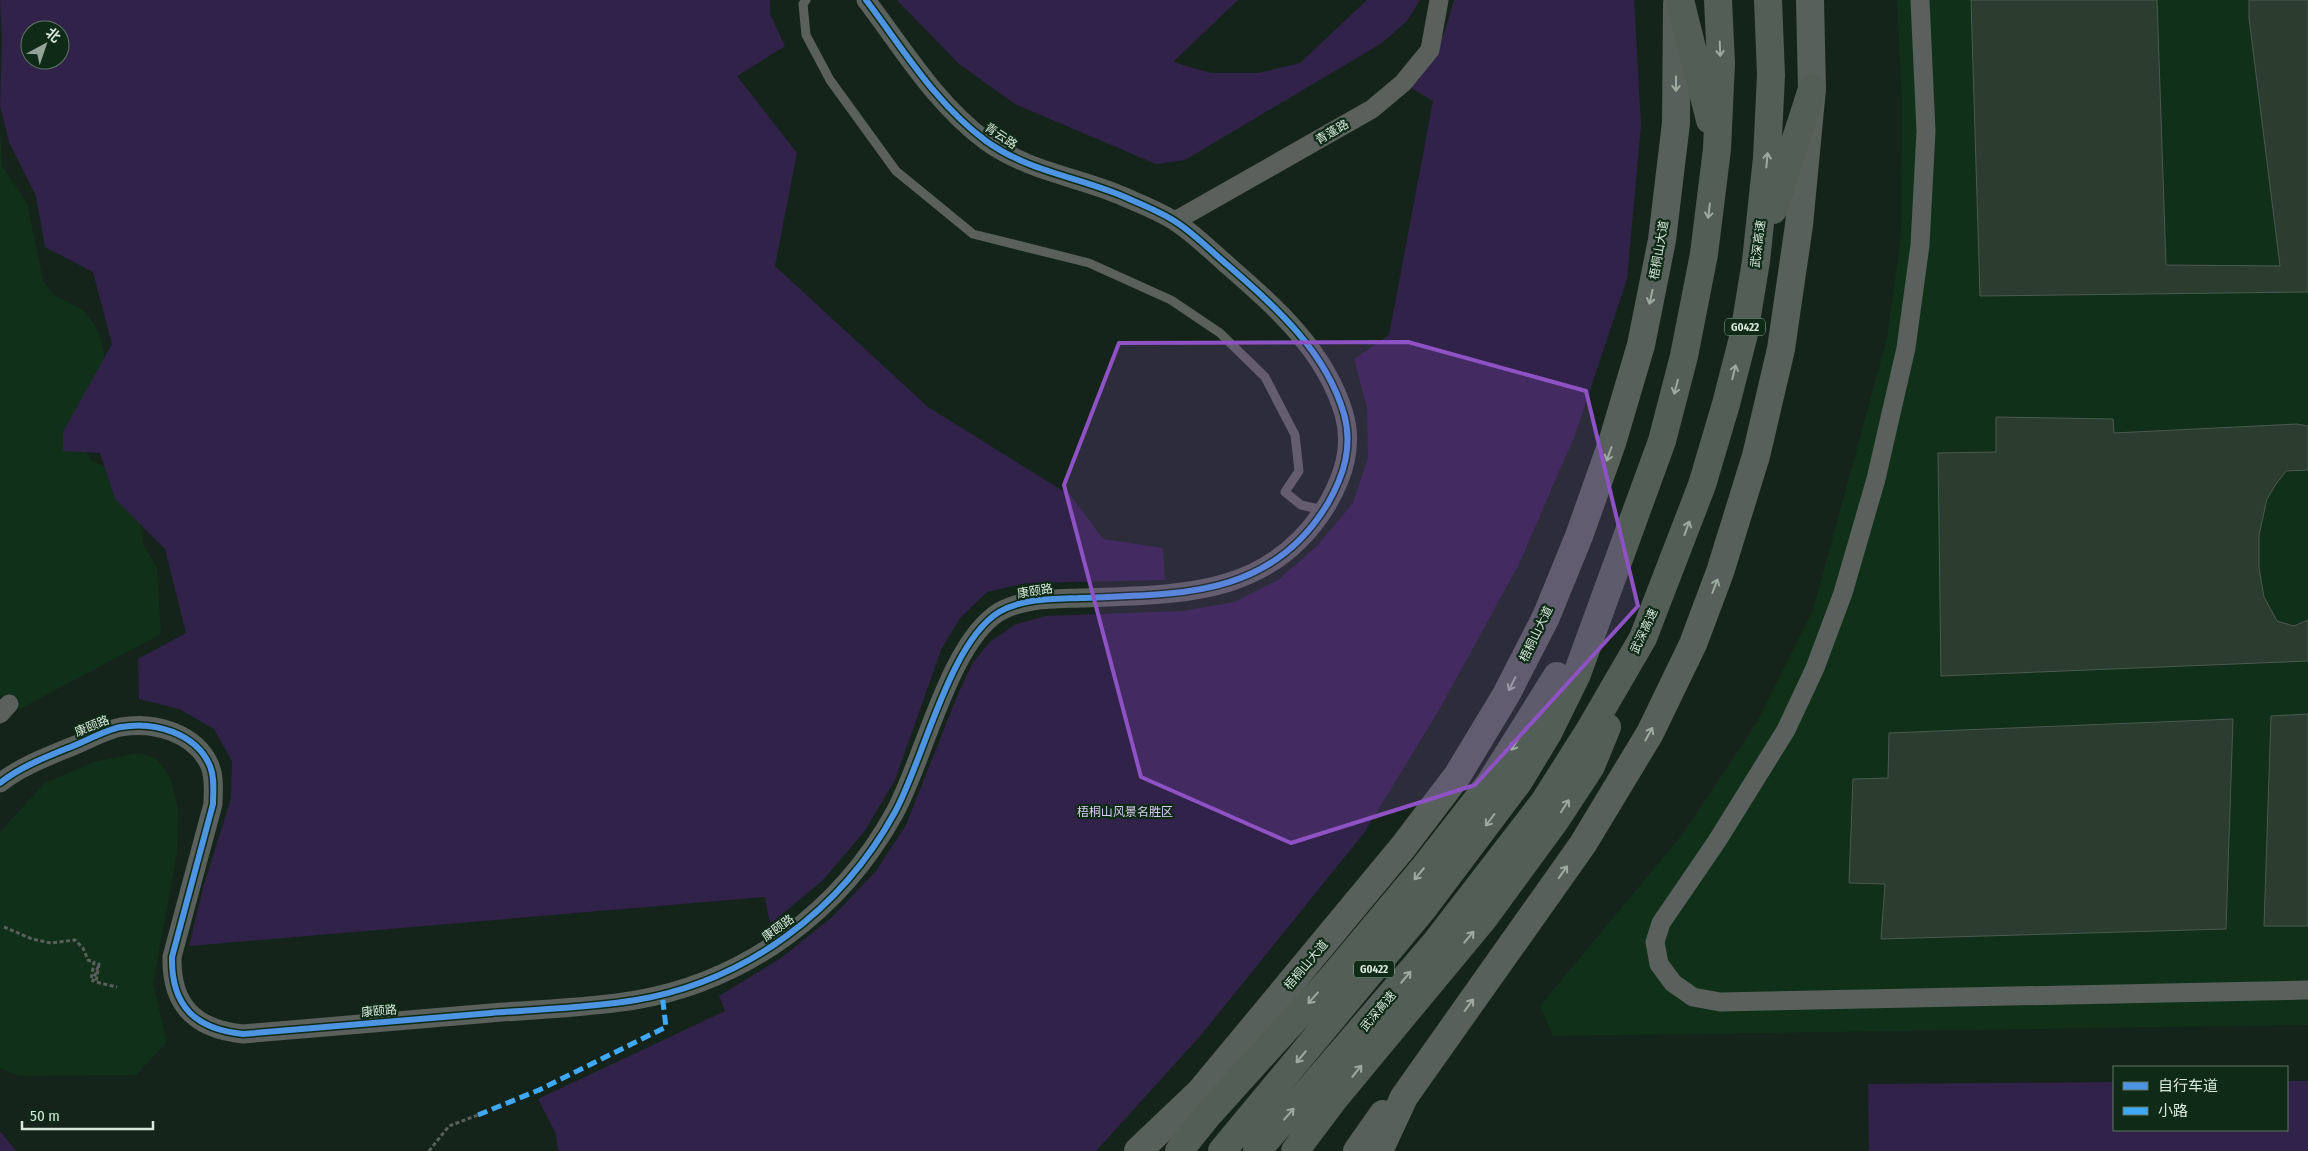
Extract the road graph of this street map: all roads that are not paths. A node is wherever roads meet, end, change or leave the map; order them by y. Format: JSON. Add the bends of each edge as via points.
{"nodes":[{"id":1,"x":806,"y":0,"type":"edge"},
{"id":2,"x":866,"y":0,"type":"edge"},
{"id":3,"x":1439,"y":0,"type":"edge"},
{"id":4,"x":1678,"y":0,"type":"edge"},
{"id":5,"x":1718,"y":0,"type":"edge"},
{"id":6,"x":1768,"y":0,"type":"edge"},
{"id":7,"x":1810,"y":0,"type":"edge"},
{"id":8,"x":1920,"y":0,"type":"edge"},
{"id":9,"x":1812,"y":89,"type":"junction"},
{"id":10,"x":1717,"y":149,"type":"junction"},
{"id":11,"x":1175,"y":221,"type":"junction"},
{"id":12,"x":1756,"y":261,"type":"junction"},
{"id":13,"x":1324,"y":510,"type":"junction"},
{"id":14,"x":1623,"y":548,"type":"junction"},
{"id":15,"x":1643,"y":638,"type":"junction"},
{"id":16,"x":0,"y":784,"type":"edge"},
{"id":17,"x":2308,"y":990,"type":"edge"},
{"id":18,"x":1440,"y":1044,"type":"junction"},
{"id":19,"x":1138,"y":1151,"type":"edge"},
{"id":20,"x":1179,"y":1151,"type":"edge"},
{"id":21,"x":1222,"y":1151,"type":"edge"},
{"id":22,"x":1257,"y":1151,"type":"edge"},
{"id":23,"x":1295,"y":1151,"type":"edge"},
{"id":24,"x":1356,"y":1151,"type":"edge"},
{"id":25,"x":1379,"y":1151,"type":"edge"}],
"edges":[{"from":1,"to":13,"type":"lane","via":[[803,4],[806,35],[830,80],[896,171],[973,234],[1089,262],[1171,300],[1220,333],[1265,377],[1295,435],[1299,472],[1285,492],[1301,505]]},
{"from":2,"to":11,"type":"street","name":"青云路","via":[[923,81],[957,118],[988,142],[1014,159],[1117,194]]},
{"from":3,"to":11,"type":"street","name":"青蓬路","via":[[1430,50],[1402,83],[1372,109]]},
{"from":4,"to":10,"type":"highway"},
{"from":4,"to":19,"type":"main road","name":"梧桐山大道","one_way":true,"via":[[1676,123],[1662,240],[1641,345],[1606,461],[1546,617],[1506,695],[1457,776],[1433,808],[1200,1092]]},
{"from":5,"to":10,"type":"highway","number":"G0422","one_way":true,"via":[[1721,64]]},
{"from":12,"to":6,"type":"highway","name":"武深高速","number":"G0422","one_way":true,"via":[[1767,158],[1771,75]]},
{"from":7,"to":9,"type":"main road"},
{"from":8,"to":17,"type":"street","via":[[1926,131],[1920,245],[1906,348],[1876,479],[1843,594],[1815,668],[1786,730],[1756,780],[1661,923],[1655,942],[1659,964],[1673,983],[1693,997],[1720,1002]]},
{"from":9,"to":12,"type":"highway"},
{"from":18,"to":9,"type":"main road","one_way":true,"via":[[1583,844],[1650,733],[1693,644],[1720,572],[1756,456],[1781,349],[1799,225]]},
{"from":10,"to":14,"type":"highway","number":"G0422","one_way":true,"via":[[1704,254],[1684,356],[1662,441]]},
{"from":11,"to":13,"type":"street","name":"康颐路","via":[[1297,330],[1328,376],[1340,401],[1349,438],[1346,463]]},
{"from":15,"to":12,"type":"highway","name":"武深高速","number":"G0422","one_way":true,"via":[[1708,468],[1744,334]]},
{"from":13,"to":16,"type":"street","name":"康颐路","via":[[1307,532],[1275,559],[1248,576],[1226,584],[1173,594],[1050,599],[1009,607],[992,616],[980,629],[953,673],[895,812],[845,883],[819,910],[758,956],[699,984],[632,1001],[243,1034],[221,1032],[190,1014],[177,995],[172,975],[172,957],[213,804],[214,784],[210,766],[200,750],[184,737],[165,729],[120,727],[30,764]]},
{"from":14,"to":20,"type":"highway","one_way":true,"via":[[1549,692],[1490,783],[1331,979]]},
{"from":14,"to":21,"type":"highway","number":"G0422","one_way":true,"via":[[1577,674],[1548,733],[1519,781],[1422,910]]},
{"from":22,"to":15,"type":"highway","name":"武深高速","number":"G0422","one_way":true,"via":[[1436,942],[1544,802]]},
{"from":23,"to":15,"type":"highway","one_way":true,"via":[[1484,918],[1555,821],[1591,766]]},
{"from":18,"to":24,"type":"main road"},
{"from":18,"to":25,"type":"main road","via":[[1404,1097]]}]}
